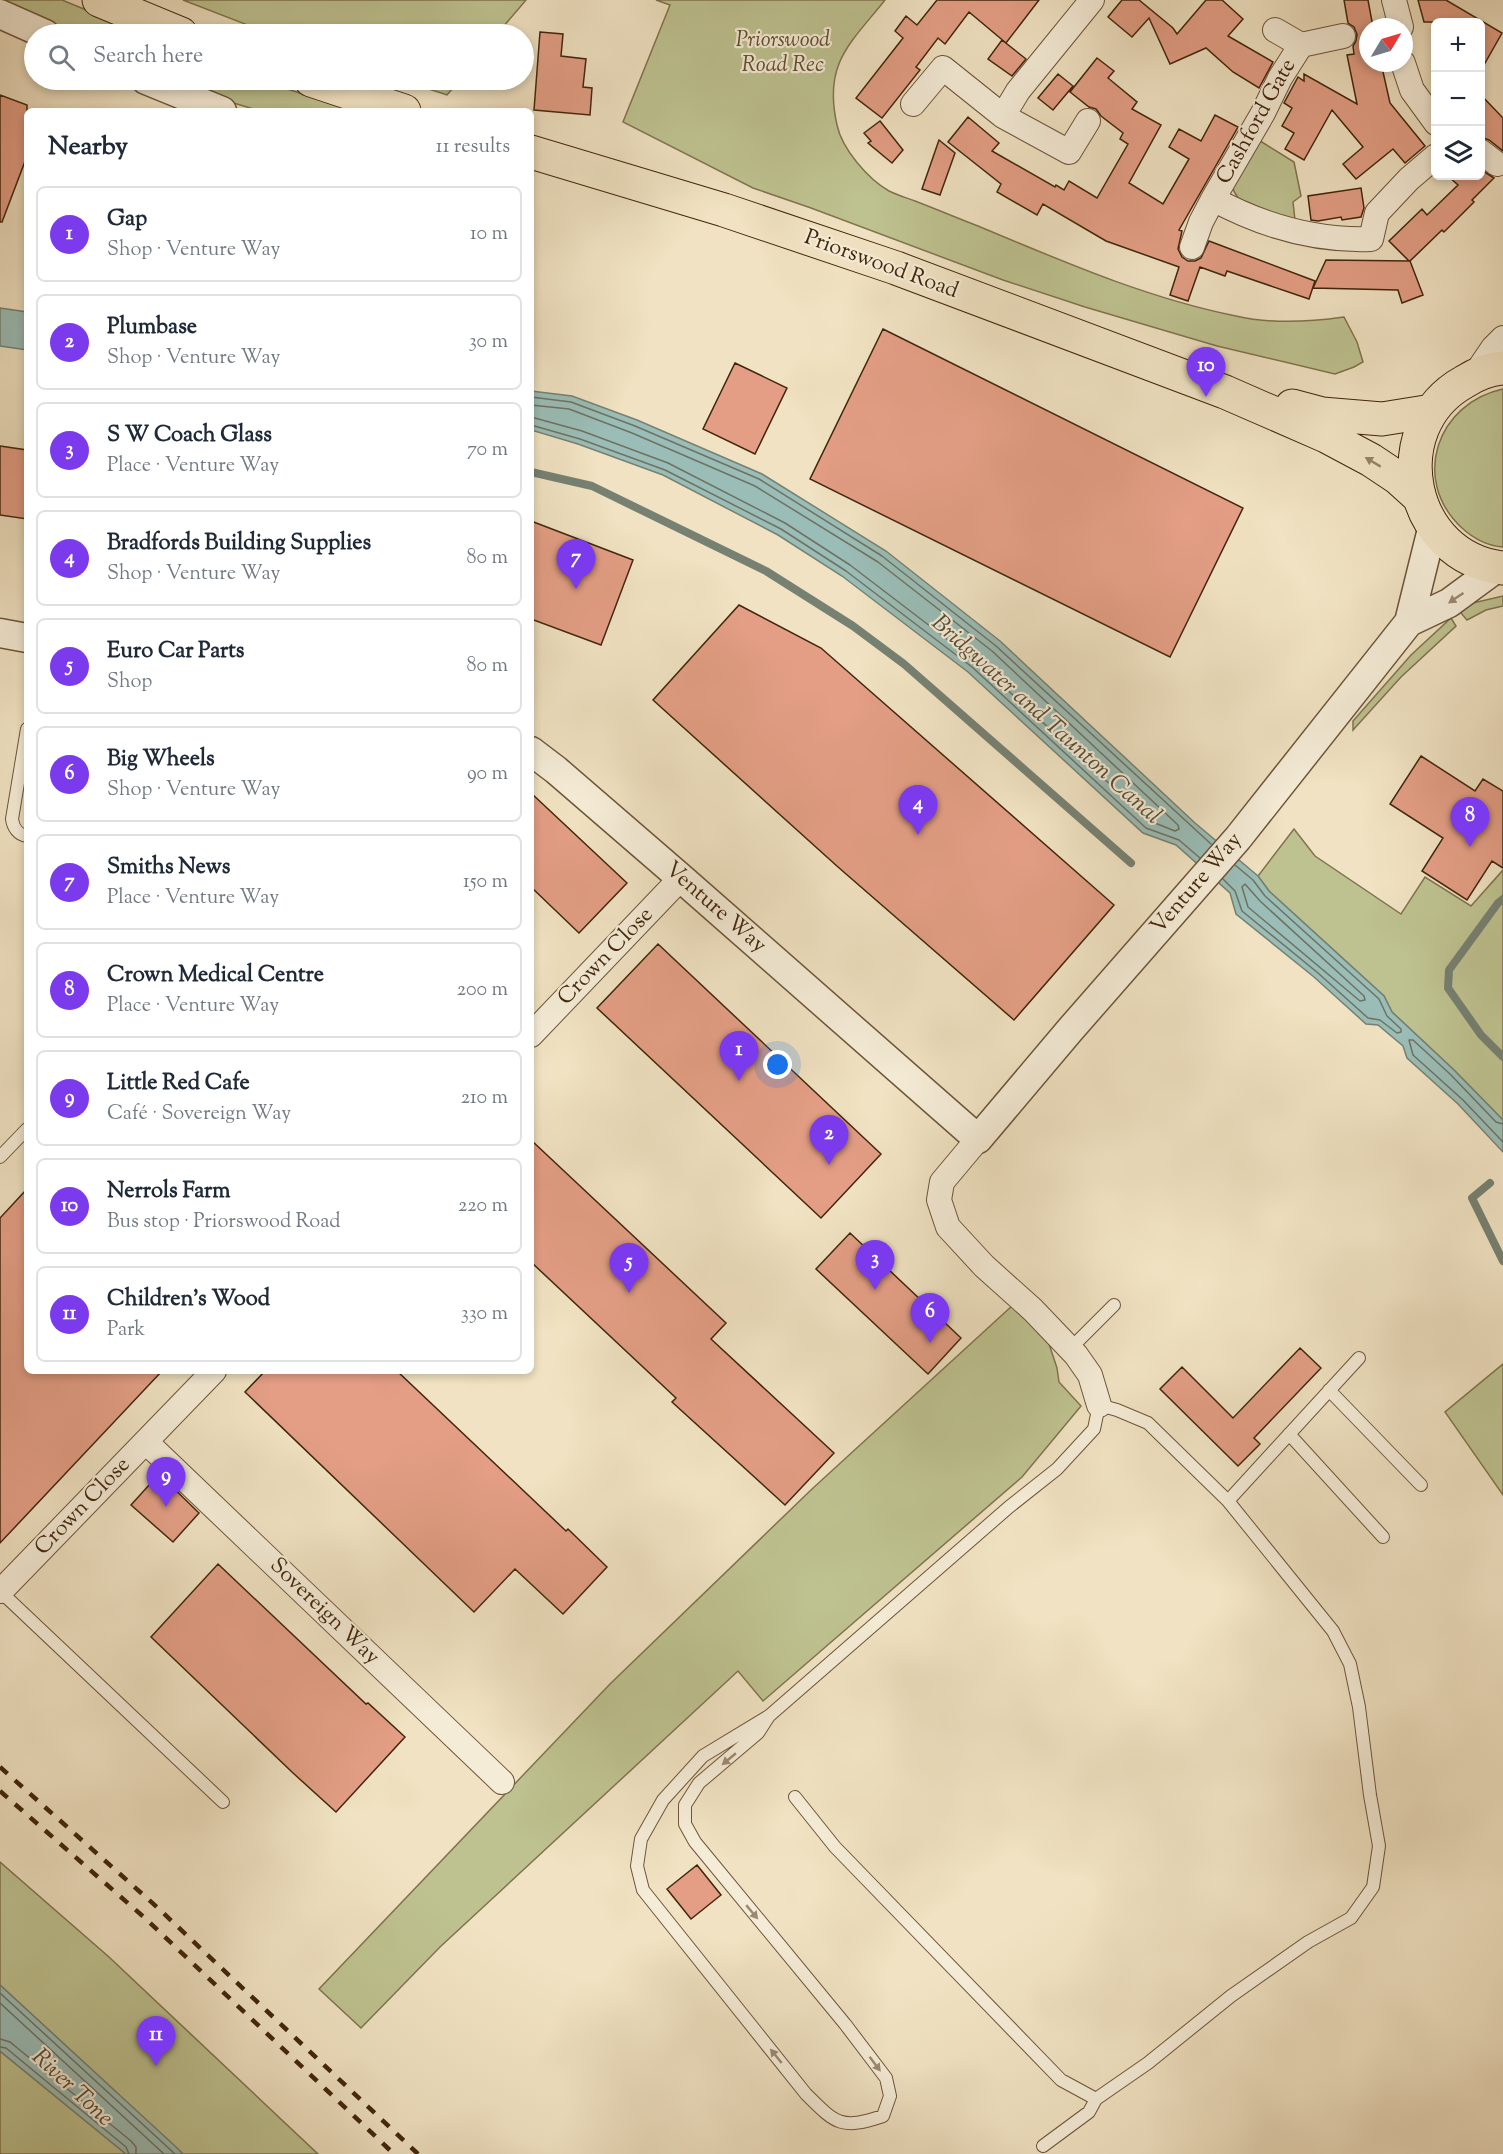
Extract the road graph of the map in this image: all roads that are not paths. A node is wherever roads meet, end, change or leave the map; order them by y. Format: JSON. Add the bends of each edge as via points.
{"nodes":[{"id":1,"x":99,"y":0,"type":"edge"},
{"id":2,"x":1092,"y":0,"type":"edge"},
{"id":3,"x":1394,"y":0,"type":"edge"},
{"id":4,"x":0,"y":15,"type":"edge"},
{"id":5,"x":1399,"y":18,"type":"edge"},
{"id":6,"x":157,"y":24,"type":"edge"},
{"id":7,"x":24,"y":25,"type":"edge"},
{"id":8,"x":1275,"y":30,"type":"dead end"},
{"id":9,"x":1343,"y":36,"type":"dead end"},
{"id":10,"x":1301,"y":45,"type":"junction"},
{"id":11,"x":1406,"y":72,"type":"edge"},
{"id":12,"x":171,"y":90,"type":"edge"},
{"id":13,"x":341,"y":90,"type":"edge"},
{"id":14,"x":913,"y":104,"type":"dead end"},
{"id":15,"x":215,"y":108,"type":"edge"},
{"id":16,"x":395,"y":108,"type":"edge"},
{"id":17,"x":1003,"y":116,"type":"junction"},
{"id":18,"x":1431,"y":116,"type":"edge"},
{"id":19,"x":1088,"y":121,"type":"dead end"},
{"id":20,"x":534,"y":153,"type":"edge"},
{"id":21,"x":1431,"y":160,"type":"edge"},
{"id":22,"x":1214,"y":199,"type":"junction"},
{"id":23,"x":1192,"y":247,"type":"dead end"},
{"id":24,"x":1503,"y":338,"type":"edge"},
{"id":25,"x":1488,"y":372,"type":"edge"},
{"id":26,"x":1226,"y":392,"type":"junction"},
{"id":27,"x":1432,"y":411,"type":"junction"},
{"id":28,"x":1426,"y":511,"type":"junction"},
{"id":29,"x":1501,"y":568,"type":"edge"},
{"id":30,"x":1409,"y":622,"type":"junction"},
{"id":31,"x":0,"y":633,"type":"edge"},
{"id":32,"x":24,"y":637,"type":"edge"},
{"id":33,"x":24,"y":747,"type":"edge"},
{"id":34,"x":534,"y":754,"type":"edge"},
{"id":35,"x":24,"y":834,"type":"edge"},
{"id":36,"x":681,"y":878,"type":"junction"},
{"id":37,"x":534,"y":1032,"type":"edge"},
{"id":38,"x":24,"y":1132,"type":"edge"},
{"id":39,"x":978,"y":1139,"type":"junction"},
{"id":40,"x":0,"y":1157,"type":"edge"},
{"id":41,"x":1114,"y":1305,"type":"dead end"},
{"id":42,"x":1070,"y":1349,"type":"junction"},
{"id":43,"x":1359,"y":1358,"type":"dead end"},
{"id":44,"x":211,"y":1374,"type":"edge"},
{"id":45,"x":1329,"y":1390,"type":"junction"},
{"id":46,"x":1099,"y":1405,"type":"junction"},
{"id":47,"x":1289,"y":1434,"type":"junction"},
{"id":48,"x":146,"y":1442,"type":"junction"},
{"id":49,"x":1421,"y":1485,"type":"dead end"},
{"id":50,"x":1228,"y":1501,"type":"junction"},
{"id":51,"x":1383,"y":1537,"type":"dead end"},
{"id":52,"x":1,"y":1591,"type":"edge"},
{"id":53,"x":769,"y":1716,"type":"junction"},
{"id":54,"x":502,"y":1782,"type":"dead end"},
{"id":55,"x":795,"y":1797,"type":"dead end"},
{"id":56,"x":223,"y":1802,"type":"dead end"},
{"id":57,"x":1096,"y":2100,"type":"junction"},
{"id":58,"x":1043,"y":2146,"type":"dead end"}],
"edges":[{"from":1,"to":6,"type":"main road"},
{"from":2,"to":17,"type":"street","via":[[1018,91]]},
{"from":3,"to":5,"type":"street"},
{"from":4,"to":7,"type":"street"},
{"from":8,"to":10,"type":"street","name":"Cashford Gate"},
{"from":9,"to":10,"type":"street","name":"Cashford Gate"},
{"from":10,"to":22,"type":"street","name":"Cashford Gate"},
{"from":11,"to":18,"type":"street","via":[[1412,90]]},
{"from":12,"to":15,"type":"street"},
{"from":13,"to":16,"type":"main road"},
{"from":14,"to":17,"type":"street","via":[[943,68]]},
{"from":17,"to":19,"type":"street","via":[[1069,152]]},
{"from":20,"to":26,"type":"main road","name":"Priorswood Road","via":[[724,210],[896,268]]},
{"from":21,"to":22,"type":"street","name":"Cashford Gate","via":[[1377,213],[1371,239],[1309,235],[1242,215]]},
{"from":22,"to":23,"type":"street","name":"Cashford Gate"},
{"from":24,"to":25,"type":"street","via":[[1493,348]]},
{"from":25,"to":27,"type":"main road","via":[[1450,391]]},
{"from":26,"to":27,"type":"main road","name":"Priorswood Road","via":[[1352,417],[1382,419]]},
{"from":28,"to":26,"type":"main road","name":"Priorswood Road","one_way":true,"via":[[1398,478],[1371,460]]},
{"from":27,"to":28,"type":"main road","via":[[1421,431],[1416,453],[1415,475]]},
{"from":28,"to":29,"type":"main road","name":"Priorswood Road","via":[[1446,541],[1461,553]]},
{"from":28,"to":30,"type":"street","name":"Venture Way"},
{"from":29,"to":30,"type":"street","name":"Venture Way","one_way":true,"via":[[1449,603]]},
{"from":30,"to":39,"type":"street","name":"Venture Way","via":[[1238,838]]},
{"from":31,"to":32,"type":"street"},
{"from":33,"to":35,"type":"lane","via":[[12,819],[16,830]]},
{"from":34,"to":36,"type":"street","name":"Venture Way"},
{"from":36,"to":37,"type":"street","name":"Crown Close"},
{"from":36,"to":39,"type":"street","name":"Venture Way"},
{"from":38,"to":40,"type":"lane"},
{"from":39,"to":42,"type":"street","name":"Venture Way","via":[[942,1182],[939,1200],[948,1227]]},
{"from":41,"to":42,"type":"lane"},
{"from":42,"to":46,"type":"street","name":"Venture Way","via":[[1090,1375]]},
{"from":43,"to":45,"type":"lane"},
{"from":44,"to":48,"type":"street","name":"Crown Close"},
{"from":45,"to":47,"type":"lane"},
{"from":45,"to":49,"type":"lane"},
{"from":46,"to":50,"type":"lane","via":[[1148,1423]]},
{"from":46,"to":53,"type":"lane","via":[[1094,1430],[1057,1469]]},
{"from":47,"to":50,"type":"lane"},
{"from":47,"to":51,"type":"lane"},
{"from":48,"to":52,"type":"street","name":"Crown Close"},
{"from":48,"to":54,"type":"street","name":"Sovereign Way"},
{"from":50,"to":57,"type":"lane","via":[[1333,1631],[1350,1664],[1379,1846],[1373,1887],[1351,1918],[1308,1942],[1231,1996]]},
{"from":52,"to":56,"type":"lane"},
{"from":53,"to":53,"type":"lane","one_way":true,"via":[[758,1733],[699,1783],[685,1805],[686,1824],[695,1842],[886,2078],[890,2096],[883,2116],[865,2122],[835,2121],[806,2094],[643,1890],[637,1866],[641,1839],[663,1800],[703,1756]]},
{"from":55,"to":57,"type":"lane","via":[[835,1847],[1060,2080]]},
{"from":57,"to":58,"type":"lane","via":[[1089,2112]]}]}
